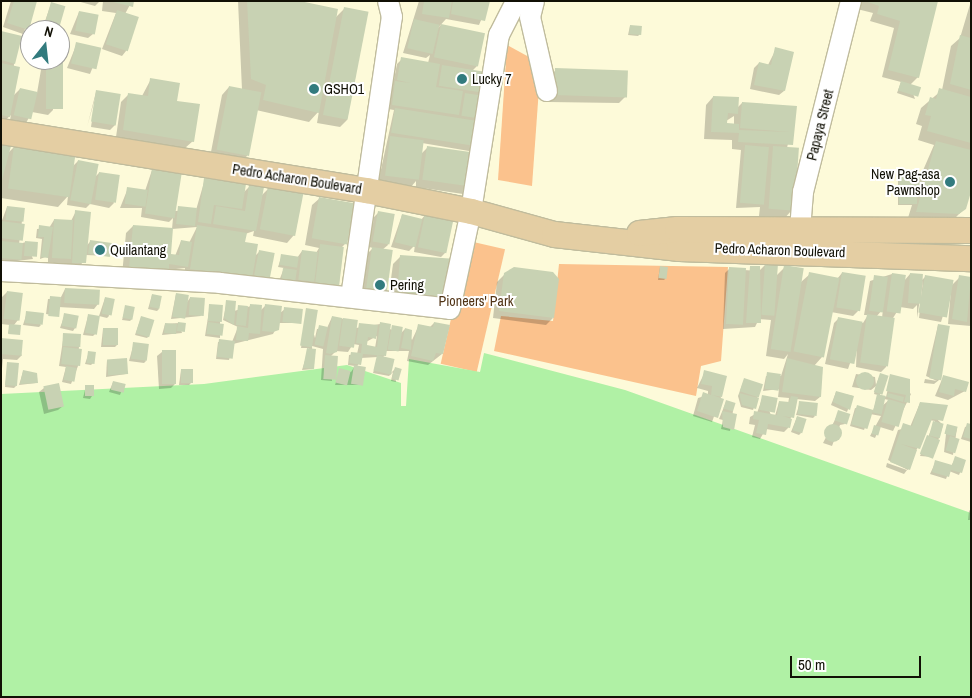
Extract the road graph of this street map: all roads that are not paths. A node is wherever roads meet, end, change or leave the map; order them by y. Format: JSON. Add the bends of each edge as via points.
{"nodes":[{"id":1,"x":516,"y":1,"type":"edge"},
{"id":2,"x":534,"y":1,"type":"edge"},
{"id":3,"x":851,"y":1,"type":"edge"},
{"id":4,"x":390,"y":3,"type":"edge"},
{"id":5,"x":547,"y":91,"type":"dead end"},
{"id":6,"x":1,"y":131,"type":"edge"},
{"id":7,"x":366,"y":190,"type":"junction"},
{"id":8,"x":472,"y":211,"type":"junction"},
{"id":9,"x":971,"y":230,"type":"edge"},
{"id":10,"x":798,"y":240,"type":"junction"},
{"id":11,"x":971,"y":258,"type":"edge"},
{"id":12,"x":1,"y":271,"type":"edge"},
{"id":13,"x":351,"y":298,"type":"junction"}],
"edges":[{"from":1,"to":8,"type":"street","via":[[499,35]]},
{"from":2,"to":5,"type":"street","via":[[530,16]]},
{"from":3,"to":10,"type":"street","name":"Papaya Street","via":[[803,192]]},
{"from":4,"to":7,"type":"street"},
{"from":6,"to":7,"type":"main road","name":"Pedro Acharon Boulevard"},
{"from":7,"to":8,"type":"main road","name":"Pedro Acharon Boulevard"},
{"from":7,"to":13,"type":"street"},
{"from":8,"to":10,"type":"main road","name":"Pedro Acharon Boulevard","via":[[536,230],[679,248]]},
{"from":8,"to":13,"type":"street","via":[[450,309]]},
{"from":9,"to":10,"type":"main road","name":"Pedro Acharon Boulevard"},
{"from":10,"to":11,"type":"main road","name":"Pedro Acharon Boulevard"},
{"from":12,"to":13,"type":"street","via":[[220,283]]}]}
